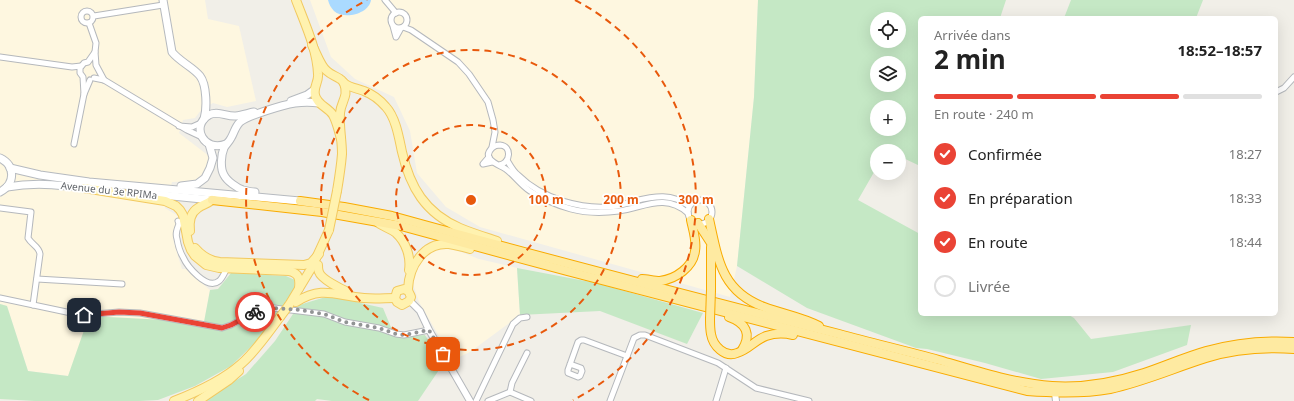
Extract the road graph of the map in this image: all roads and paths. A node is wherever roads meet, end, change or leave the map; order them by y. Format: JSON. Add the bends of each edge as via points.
{"nodes":[{"id":1,"x":296,"y":0,"type":"edge"},
{"id":2,"x":163,"y":2,"type":"edge"},
{"id":3,"x":386,"y":2,"type":"edge"},
{"id":4,"x":394,"y":14,"type":"junction"},
{"id":5,"x":94,"y":16,"type":"junction"},
{"id":6,"x":89,"y":23,"type":"junction"},
{"id":7,"x":393,"y":26,"type":"junction"},
{"id":8,"x":403,"y":26,"type":"junction"},
{"id":9,"x":312,"y":45,"type":"junction"},
{"id":10,"x":95,"y":52,"type":"junction"},
{"id":11,"x":0,"y":57,"type":"edge"},
{"id":12,"x":88,"y":62,"type":"junction"},
{"id":13,"x":81,"y":68,"type":"junction"},
{"id":14,"x":97,"y":68,"type":"junction"},
{"id":15,"x":334,"y":76,"type":"junction"},
{"id":16,"x":83,"y":78,"type":"junction"},
{"id":17,"x":1294,"y":78,"type":"edge"},
{"id":18,"x":92,"y":79,"type":"junction"},
{"id":19,"x":104,"y":80,"type":"junction"},
{"id":20,"x":318,"y":82,"type":"junction"},
{"id":21,"x":344,"y":83,"type":"junction"},
{"id":22,"x":314,"y":90,"type":"junction"},
{"id":23,"x":1278,"y":91,"type":"edge"},
{"id":24,"x":84,"y":94,"type":"junction"},
{"id":25,"x":206,"y":100,"type":"junction"},
{"id":26,"x":342,"y":103,"type":"junction"},
{"id":27,"x":322,"y":105,"type":"junction"},
{"id":28,"x":217,"y":113,"type":"junction"},
{"id":29,"x":226,"y":116,"type":"junction"},
{"id":30,"x":203,"y":121,"type":"junction"},
{"id":31,"x":178,"y":126,"type":"junction"},
{"id":32,"x":233,"y":132,"type":"junction"},
{"id":33,"x":495,"y":136,"type":"junction"},
{"id":34,"x":202,"y":137,"type":"junction"},
{"id":35,"x":341,"y":139,"type":"junction"},
{"id":36,"x":74,"y":144,"type":"dead end"},
{"id":37,"x":209,"y":144,"type":"junction"},
{"id":38,"x":226,"y":144,"type":"junction"},
{"id":39,"x":501,"y":145,"type":"junction"},
{"id":40,"x":492,"y":147,"type":"junction"},
{"id":41,"x":0,"y":158,"type":"edge"},
{"id":42,"x":507,"y":160,"type":"junction"},
{"id":43,"x":498,"y":165,"type":"junction"},
{"id":44,"x":10,"y":168,"type":"junction"},
{"id":45,"x":123,"y":185,"type":"junction"},
{"id":46,"x":7,"y":187,"type":"junction"},
{"id":47,"x":84,"y":188,"type":"junction"},
{"id":48,"x":0,"y":192,"type":"edge"},
{"id":49,"x":212,"y":200,"type":"junction"},
{"id":50,"x":300,"y":201,"type":"junction"},
{"id":51,"x":689,"y":206,"type":"junction"},
{"id":52,"x":0,"y":208,"type":"edge"},
{"id":53,"x":692,"y":219,"type":"junction"},
{"id":54,"x":709,"y":219,"type":"junction"},
{"id":55,"x":178,"y":221,"type":"dead end"},
{"id":56,"x":377,"y":222,"type":"junction"},
{"id":57,"x":329,"y":230,"type":"junction"},
{"id":58,"x":712,"y":231,"type":"junction"},
{"id":59,"x":711,"y":243,"type":"junction"},
{"id":60,"x":319,"y":254,"type":"junction"},
{"id":61,"x":543,"y":257,"type":"junction"},
{"id":62,"x":318,"y":265,"type":"junction"},
{"id":63,"x":222,"y":266,"type":"junction"},
{"id":64,"x":567,"y":271,"type":"junction"},
{"id":65,"x":615,"y":276,"type":"junction"},
{"id":66,"x":37,"y":279,"type":"junction"},
{"id":67,"x":122,"y":284,"type":"dead end"},
{"id":68,"x":299,"y":288,"type":"junction"},
{"id":69,"x":405,"y":290,"type":"junction"},
{"id":70,"x":0,"y":298,"type":"edge"},
{"id":71,"x":362,"y":298,"type":"junction"},
{"id":72,"x":395,"y":298,"type":"junction"},
{"id":73,"x":672,"y":298,"type":"junction"},
{"id":74,"x":409,"y":302,"type":"junction"},
{"id":75,"x":292,"y":304,"type":"junction"},
{"id":76,"x":33,"y":305,"type":"junction"},
{"id":77,"x":282,"y":317,"type":"junction"},
{"id":78,"x":527,"y":317,"type":"dead end"},
{"id":79,"x":429,"y":330,"type":"junction"},
{"id":80,"x":832,"y":333,"type":"junction"},
{"id":81,"x":1294,"y":342,"type":"edge"},
{"id":82,"x":1294,"y":349,"type":"edge"},
{"id":83,"x":742,"y":351,"type":"junction"},
{"id":84,"x":527,"y":353,"type":"dead end"},
{"id":85,"x":627,"y":356,"type":"junction"},
{"id":86,"x":570,"y":364,"type":"dead end"},
{"id":87,"x":930,"y":366,"type":"junction"},
{"id":88,"x":726,"y":368,"type":"junction"},
{"id":89,"x":510,"y":392,"type":"junction"},
{"id":90,"x":784,"y":395,"type":"junction"},
{"id":91,"x":1056,"y":397,"type":"edge"},
{"id":92,"x":199,"y":400,"type":"edge"},
{"id":93,"x":174,"y":401,"type":"edge"},
{"id":94,"x":470,"y":401,"type":"edge"},
{"id":95,"x":476,"y":401,"type":"edge"},
{"id":96,"x":488,"y":401,"type":"edge"},
{"id":97,"x":531,"y":401,"type":"edge"},
{"id":98,"x":610,"y":401,"type":"edge"},
{"id":99,"x":716,"y":401,"type":"edge"},
{"id":100,"x":782,"y":401,"type":"edge"},
{"id":101,"x":809,"y":401,"type":"edge"}],
"edges":[{"from":1,"to":9,"type":"main road"},
{"from":2,"to":5,"type":"street"},
{"from":2,"to":25,"type":"main road","via":[[172,52],[177,59],[200,76]]},
{"from":3,"to":4,"type":"street"},
{"from":4,"to":7,"type":"street","via":[[391,21]]},
{"from":4,"to":8,"type":"street","via":[[404,14],[407,18]]},
{"from":5,"to":6,"type":"street"},
{"from":5,"to":6,"type":"street","via":[[89,11],[81,15],[82,21]]},
{"from":6,"to":10,"type":"street","via":[[96,43]]},
{"from":7,"to":8,"type":"street"},
{"from":7,"to":8,"type":"street","via":[[396,37]]},
{"from":8,"to":33,"type":"street","via":[[458,62],[469,74],[488,102]]},
{"from":9,"to":15,"type":"main road","via":[[325,69]]},
{"from":9,"to":20,"type":"main road"},
{"from":10,"to":12,"type":"street"},
{"from":10,"to":14,"type":"street"},
{"from":11,"to":13,"type":"street"},
{"from":12,"to":13,"type":"street"},
{"from":12,"to":14,"type":"street","via":[[93,62]]},
{"from":13,"to":16,"type":"street"},
{"from":14,"to":18,"type":"street","via":[[98,74]]},
{"from":14,"to":19,"type":"street"},
{"from":15,"to":20,"type":"main road","via":[[328,76]]},
{"from":15,"to":21,"type":"main road"},
{"from":16,"to":18,"type":"street"},
{"from":16,"to":24,"type":"street"},
{"from":17,"to":23,"type":"street"},
{"from":18,"to":19,"type":"street"},
{"from":18,"to":24,"type":"street"},
{"from":19,"to":31,"type":"street"},
{"from":20,"to":22,"type":"main road"},
{"from":21,"to":26,"type":"main road","via":[[346,95]]},
{"from":21,"to":61,"type":"main road","via":[[376,98],[387,108],[400,139],[410,180],[426,205],[441,218],[459,228]]},
{"from":22,"to":27,"type":"main road","via":[[315,97]]},
{"from":22,"to":29,"type":"main road","via":[[307,95],[272,107]]},
{"from":24,"to":36,"type":"street"},
{"from":25,"to":28,"type":"main road"},
{"from":25,"to":30,"type":"main road"},
{"from":26,"to":27,"type":"main road","via":[[334,107]]},
{"from":26,"to":35,"type":"main road"},
{"from":27,"to":32,"type":"main road","via":[[309,102],[294,103],[252,116],[240,122]]},
{"from":27,"to":35,"type":"main road","via":[[334,116]]},
{"from":28,"to":29,"type":"main road"},
{"from":28,"to":30,"type":"main road","via":[[210,114]]},
{"from":29,"to":32,"type":"main road","via":[[233,126]]},
{"from":30,"to":31,"type":"street","via":[[192,127]]},
{"from":30,"to":34,"type":"main road","via":[[200,130]]},
{"from":31,"to":34,"type":"street"},
{"from":32,"to":38,"type":"main road"},
{"from":33,"to":39,"type":"street"},
{"from":33,"to":40,"type":"street"},
{"from":34,"to":37,"type":"main road"},
{"from":35,"to":57,"type":"main road","bridge":true,"via":[[340,174]]},
{"from":37,"to":38,"type":"main road"},
{"from":37,"to":45,"type":"main road","via":[[213,158],[205,178],[197,184]]},
{"from":38,"to":50,"type":"main road","via":[[222,167],[224,175],[232,183],[243,190],[286,196]]},
{"from":39,"to":40,"type":"street"},
{"from":39,"to":42,"type":"street","via":[[508,151]]},
{"from":40,"to":43,"type":"street","via":[[489,156],[492,162]]},
{"from":41,"to":44,"type":"main road"},
{"from":42,"to":43,"type":"street"},
{"from":42,"to":51,"type":"street","via":[[516,174],[541,192],[558,200],[584,206],[617,206],[671,196]]},
{"from":43,"to":53,"type":"street","via":[[544,200],[572,209],[597,213],[620,211],[656,202],[670,203],[680,207]]},
{"from":44,"to":45,"type":"main road","name":"Avenue du 3e RPIMa","via":[[40,175]]},
{"from":44,"to":46,"type":"main road","via":[[12,177]]},
{"from":45,"to":50,"type":"main road"},
{"from":46,"to":47,"type":"main road","name":"Avenue du 3e RPIMa","via":[[47,184]]},
{"from":46,"to":48,"type":"main road"},
{"from":47,"to":49,"type":"main road","name":"Avenue du 3e RPIMa"},
{"from":47,"to":63,"type":"main road","via":[[165,201],[176,206],[183,215],[188,242],[195,256],[206,265]]},
{"from":49,"to":56,"type":"highway","via":[[322,212]]},
{"from":49,"to":63,"type":"main road","via":[[197,208],[192,214],[189,223],[191,240],[200,253]]},
{"from":50,"to":61,"type":"highway","via":[[392,216]]},
{"from":51,"to":53,"type":"street"},
{"from":51,"to":54,"type":"street","via":[[698,200],[705,201],[711,211]]},
{"from":52,"to":66,"type":"street","via":[[31,212],[28,238],[40,254]]},
{"from":53,"to":54,"type":"street","via":[[706,222]]},
{"from":53,"to":59,"type":"highway"},
{"from":53,"to":65,"type":"highway","via":[[695,251],[690,264],[683,272],[660,281]]},
{"from":54,"to":58,"type":"highway"},
{"from":55,"to":63,"type":"street","via":[[176,238],[182,256],[198,277],[209,284],[219,282]]},
{"from":56,"to":64,"type":"highway","via":[[401,226]]},
{"from":56,"to":69,"type":"main road","via":[[400,237],[406,248],[409,265]]},
{"from":57,"to":60,"type":"main road"},
{"from":57,"to":62,"type":"main road"},
{"from":58,"to":59,"type":"highway"},
{"from":58,"to":80,"type":"highway","via":[[718,261],[725,277],[739,293],[763,306],[806,319]]},
{"from":59,"to":83,"type":"highway","bridge":true,"via":[[710,335],[718,349],[726,354]]},
{"from":60,"to":63,"type":"main road","via":[[311,263],[304,265],[255,263]]},
{"from":60,"to":68,"type":"main road"},
{"from":61,"to":65,"type":"highway"},
{"from":62,"to":71,"type":"main road","via":[[322,277]]},
{"from":62,"to":75,"type":"main road"},
{"from":63,"to":68,"type":"main road","via":[[289,270],[298,276]]},
{"from":64,"to":69,"type":"main road","via":[[448,244],[437,245],[426,250],[413,265]]},
{"from":64,"to":73,"type":"highway"},
{"from":65,"to":80,"type":"highway"},
{"from":66,"to":67,"type":"street"},
{"from":66,"to":76,"type":"street"},
{"from":68,"to":75,"type":"main road"},
{"from":69,"to":72,"type":"main road","via":[[396,293]]},
{"from":69,"to":74,"type":"main road","via":[[411,297]]},
{"from":70,"to":76,"type":"street"},
{"from":71,"to":72,"type":"main road"},
{"from":71,"to":75,"type":"main road","via":[[334,292],[314,293]]},
{"from":72,"to":74,"type":"main road","via":[[402,305]]},
{"from":73,"to":83,"type":"highway","via":[[734,319],[743,325],[747,332],[747,340]]},
{"from":73,"to":87,"type":"highway"},
{"from":74,"to":79,"type":"street","via":[[420,311]]},
{"from":75,"to":77,"type":"main road"},
{"from":76,"to":79,"type":"street","via":[[84,315],[140,313],[222,328],[253,313],[274,308],[324,314],[345,322],[396,334]]},
{"from":77,"to":92,"type":"main road","via":[[264,346],[248,363],[229,380]]},
{"from":77,"to":93,"type":"main road","via":[[242,364],[219,380]]},
{"from":78,"to":95,"type":"street","via":[[520,318],[513,324]]},
{"from":79,"to":94,"type":"street"},
{"from":80,"to":81,"type":"highway","via":[[1004,379],[1055,386],[1110,382],[1226,346]]},
{"from":82,"to":91,"type":"highway","via":[[1250,349],[1227,353],[1110,389]]},
{"from":83,"to":87,"type":"highway","via":[[765,336],[784,333],[880,357]]},
{"from":84,"to":89,"type":"street"},
{"from":85,"to":86,"type":"street","via":[[581,340]]},
{"from":85,"to":88,"type":"street","via":[[634,338],[645,335]]},
{"from":85,"to":98,"type":"street"},
{"from":87,"to":91,"type":"highway"},
{"from":88,"to":90,"type":"street","via":[[756,388]]},
{"from":88,"to":99,"type":"street"},
{"from":89,"to":96,"type":"street"},
{"from":89,"to":97,"type":"street"},
{"from":90,"to":100,"type":"street"},
{"from":90,"to":101,"type":"street"}]}
